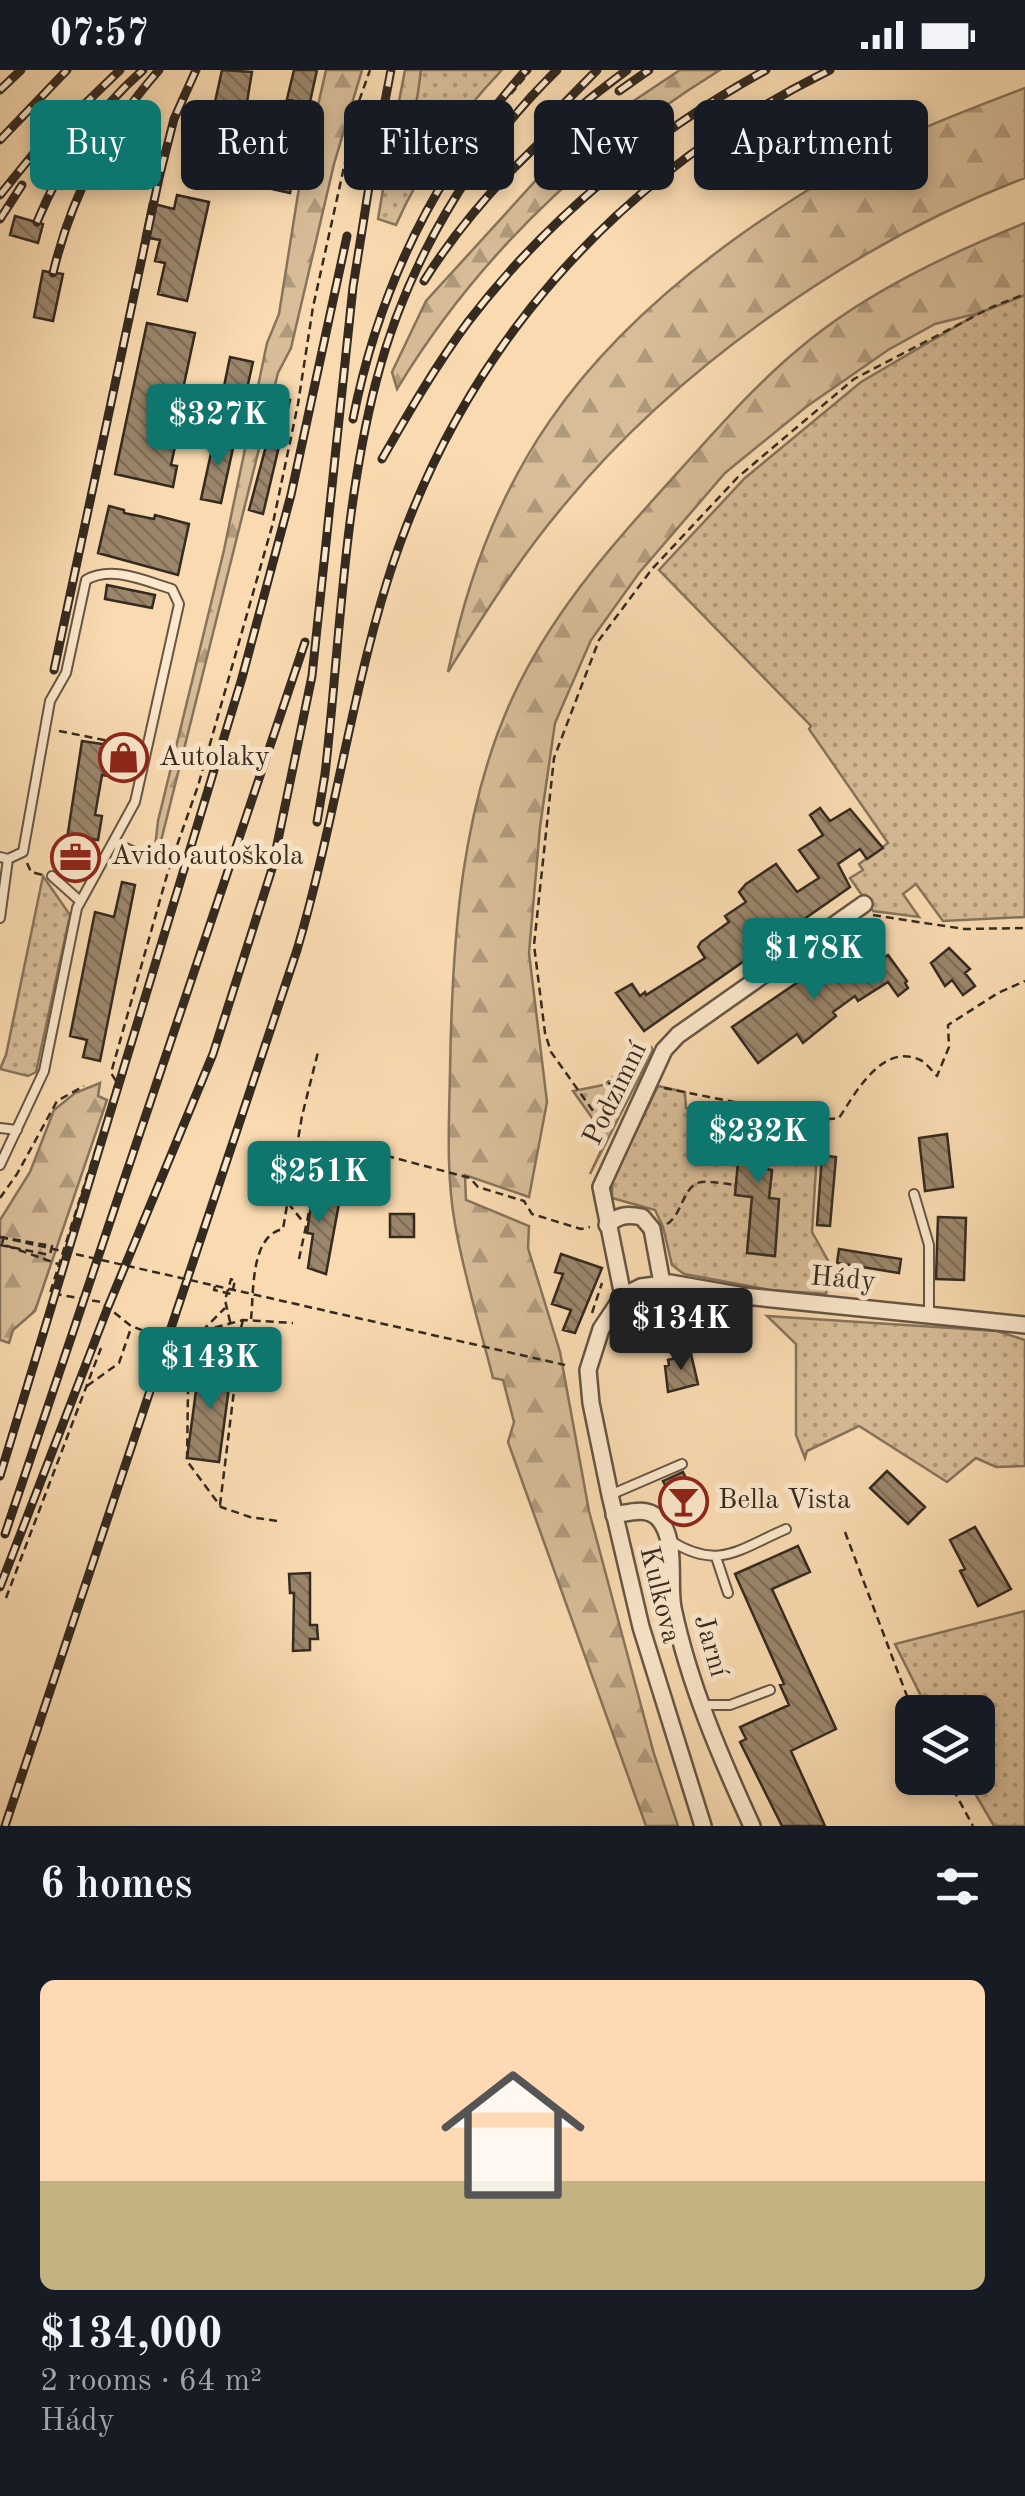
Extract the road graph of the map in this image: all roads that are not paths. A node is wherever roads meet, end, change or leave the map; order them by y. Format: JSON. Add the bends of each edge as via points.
{"nodes":[{"id":1,"x":114,"y":844,"type":"junction"},
{"id":2,"x":4,"y":858,"type":"edge"},
{"id":3,"x":156,"y":858,"type":"dead end"},
{"id":4,"x":52,"y":876,"type":"dead end"},
{"id":5,"x":80,"y":901,"type":"junction"},
{"id":6,"x":858,"y":908,"type":"road end"},
{"id":7,"x":0,"y":918,"type":"edge"},
{"id":8,"x":0,"y":1128,"type":"edge"},
{"id":9,"x":17,"y":1130,"type":"junction"},
{"id":10,"x":0,"y":1165,"type":"edge"},
{"id":11,"x":914,"y":1194,"type":"dead end"},
{"id":12,"x":607,"y":1225,"type":"junction"},
{"id":13,"x":662,"y":1283,"type":"junction"},
{"id":14,"x":622,"y":1296,"type":"junction"},
{"id":15,"x":929,"y":1314,"type":"junction"},
{"id":16,"x":1025,"y":1325,"type":"edge"},
{"id":17,"x":682,"y":1464,"type":"dead end"},
{"id":18,"x":610,"y":1496,"type":"junction"},
{"id":19,"x":614,"y":1515,"type":"junction"},
{"id":20,"x":786,"y":1529,"type":"dead end"},
{"id":21,"x":667,"y":1539,"type":"junction"},
{"id":22,"x":716,"y":1557,"type":"junction"},
{"id":23,"x":728,"y":1594,"type":"dead end"},
{"id":24,"x":770,"y":1690,"type":"dead end"},
{"id":25,"x":701,"y":1705,"type":"junction"},
{"id":26,"x":703,"y":1826,"type":"edge"},
{"id":27,"x":752,"y":1826,"type":"edge"}],
"edges":[{"from":1,"to":2,"type":"lane","via":[[134,802],[180,604],[172,590],[99,572],[86,580],[66,673],[50,701],[23,852]]},
{"from":1,"to":3,"type":"lane"},
{"from":1,"to":5,"type":"lane"},
{"from":2,"to":7,"type":"lane"},
{"from":4,"to":5,"type":"lane"},
{"from":5,"to":9,"type":"lane","via":[[52,1042]]},
{"from":6,"to":12,"type":"street","name":"Podzimní","via":[[670,1041],[600,1187]]},
{"from":8,"to":9,"type":"lane"},
{"from":9,"to":10,"type":"lane"},
{"from":11,"to":15,"type":"lane","via":[[929,1245]]},
{"from":12,"to":13,"type":"street","via":[[627,1214],[642,1217],[652,1229]]},
{"from":12,"to":14,"type":"street","name":"Podzimní"},
{"from":13,"to":14,"type":"street","name":"Hády"},
{"from":13,"to":15,"type":"street","name":"Hády"},
{"from":14,"to":18,"type":"street","name":"Kulkova","via":[[582,1369]]},
{"from":15,"to":16,"type":"street","name":"Hády"},
{"from":17,"to":18,"type":"lane"},
{"from":18,"to":19,"type":"street","name":"Kulkova"},
{"from":19,"to":21,"type":"street","via":[[653,1514]]},
{"from":19,"to":26,"type":"street","name":"Kulkova"},
{"from":20,"to":22,"type":"lane"},
{"from":21,"to":22,"type":"lane"},
{"from":21,"to":25,"type":"street","name":"Jarní","via":[[672,1602]]},
{"from":22,"to":23,"type":"lane"},
{"from":24,"to":25,"type":"lane","via":[[730,1705]]},
{"from":25,"to":27,"type":"street","name":"Jarní"}]}
